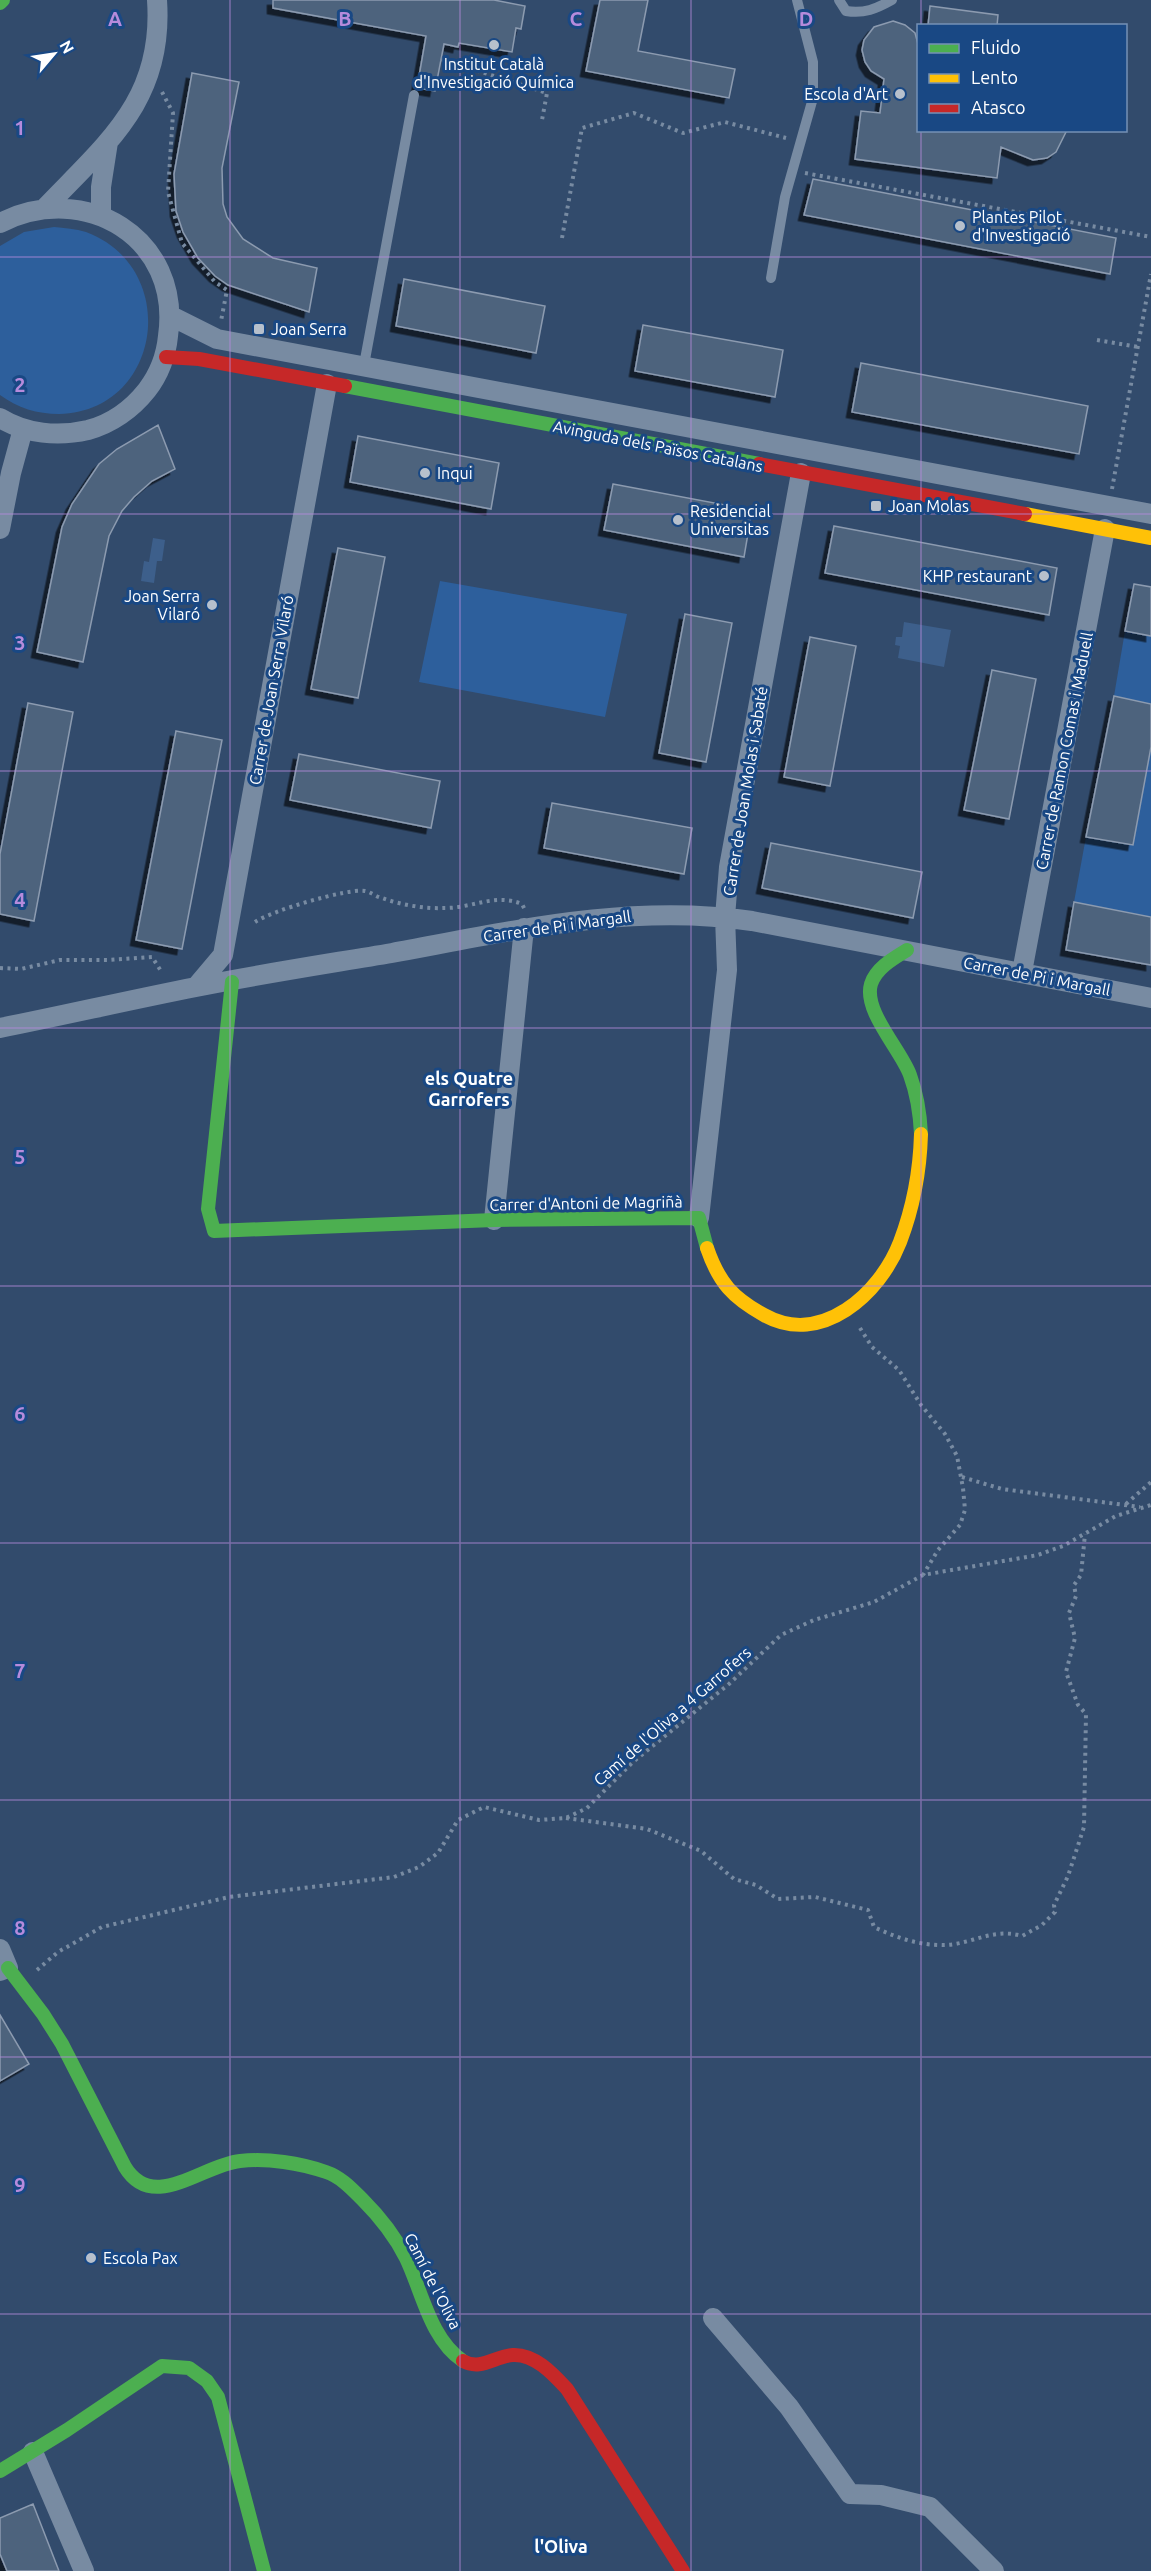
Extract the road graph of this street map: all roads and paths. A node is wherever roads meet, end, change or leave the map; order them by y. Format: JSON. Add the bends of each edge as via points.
{"nodes":[{"id":1,"x":3,"y":0,"type":"edge"},
{"id":2,"x":157,"y":0,"type":"edge"},
{"id":3,"x":797,"y":0,"type":"edge"},
{"id":4,"x":839,"y":0,"type":"edge"},
{"id":5,"x":892,"y":0,"type":"edge"},
{"id":6,"x":0,"y":3,"type":"edge"},
{"id":7,"x":441,"y":59,"type":"dead end"},
{"id":8,"x":160,"y":88,"type":"dead end"},
{"id":9,"x":414,"y":95,"type":"dead end"},
{"id":10,"x":542,"y":120,"type":"dead end"},
{"id":11,"x":108,"y":142,"type":"junction"},
{"id":12,"x":800,"y":142,"type":"junction"},
{"id":13,"x":792,"y":171,"type":"junction"},
{"id":14,"x":45,"y":207,"type":"junction"},
{"id":15,"x":101,"y":215,"type":"junction"},
{"id":16,"x":0,"y":223,"type":"edge"},
{"id":17,"x":1151,"y":237,"type":"edge"},
{"id":18,"x":562,"y":238,"type":"dead end"},
{"id":19,"x":1151,"y":274,"type":"edge"},
{"id":20,"x":771,"y":278,"type":"dead end"},
{"id":21,"x":171,"y":316,"type":"junction"},
{"id":22,"x":217,"y":339,"type":"junction"},
{"id":23,"x":1097,"y":340,"type":"dead end"},
{"id":24,"x":1138,"y":347,"type":"junction"},
{"id":25,"x":166,"y":357,"type":"junction"},
{"id":26,"x":364,"y":365,"type":"junction"},
{"id":27,"x":327,"y":384,"type":"junction"},
{"id":28,"x":0,"y":418,"type":"edge"},
{"id":29,"x":22,"y":429,"type":"junction"},
{"id":30,"x":801,"y":473,"type":"junction"},
{"id":31,"x":1108,"y":506,"type":"junction"},
{"id":32,"x":1151,"y":514,"type":"edge"},
{"id":33,"x":0,"y":529,"type":"edge"},
{"id":34,"x":1105,"y":529,"type":"junction"},
{"id":35,"x":1151,"y":538,"type":"edge"},
{"id":36,"x":522,"y":904,"type":"dead end"},
{"id":37,"x":726,"y":917,"type":"junction"},
{"id":38,"x":255,"y":922,"type":"dead end"},
{"id":39,"x":524,"y":928,"type":"junction"},
{"id":40,"x":908,"y":950,"type":"junction"},
{"id":41,"x":0,"y":968,"type":"edge"},
{"id":42,"x":161,"y":972,"type":"dead end"},
{"id":43,"x":1022,"y":972,"type":"junction"},
{"id":44,"x":232,"y":982,"type":"junction"},
{"id":45,"x":196,"y":987,"type":"junction"},
{"id":46,"x":1151,"y":998,"type":"edge"},
{"id":47,"x":0,"y":1028,"type":"edge"},
{"id":48,"x":699,"y":1218,"type":"junction"},
{"id":49,"x":494,"y":1220,"type":"junction"},
{"id":50,"x":850,"y":1308,"type":"junction"},
{"id":51,"x":961,"y":1476,"type":"junction"},
{"id":52,"x":1151,"y":1482,"type":"edge"},
{"id":53,"x":1126,"y":1504,"type":"junction"},
{"id":54,"x":1151,"y":1505,"type":"edge"},
{"id":55,"x":1142,"y":1508,"type":"junction"},
{"id":56,"x":1085,"y":1533,"type":"junction"},
{"id":57,"x":924,"y":1575,"type":"junction"},
{"id":58,"x":566,"y":1818,"type":"junction"},
{"id":59,"x":0,"y":1949,"type":"edge"},
{"id":60,"x":4,"y":1969,"type":"edge"},
{"id":61,"x":20,"y":1984,"type":"junction"},
{"id":62,"x":713,"y":2318,"type":"dead end"},
{"id":63,"x":33,"y":2452,"type":"junction"},
{"id":64,"x":0,"y":2471,"type":"edge"},
{"id":65,"x":84,"y":2571,"type":"edge"},
{"id":66,"x":264,"y":2571,"type":"edge"},
{"id":67,"x":683,"y":2571,"type":"edge"},
{"id":68,"x":994,"y":2571,"type":"edge"}],
"edges":[{"from":1,"to":6,"type":"main road"},
{"from":2,"to":11,"type":"street","via":[[159,22],[146,84],[129,117]]},
{"from":3,"to":12,"type":"lane","via":[[813,62],[813,98]]},
{"from":4,"to":5,"type":"lane","via":[[846,11],[859,14]]},
{"from":7,"to":10,"type":"path","via":[[547,93]]},
{"from":8,"to":22,"type":"path","via":[[173,113],[168,192],[182,243],[215,282],[227,290]]},
{"from":9,"to":26,"type":"lane"},
{"from":11,"to":14,"type":"street"},
{"from":11,"to":15,"type":"street"},
{"from":12,"to":13,"type":"lane"},
{"from":12,"to":18,"type":"path","via":[[725,122],[683,133],[634,114],[582,128]]},
{"from":13,"to":17,"type":"path"},
{"from":13,"to":20,"type":"lane"},
{"from":14,"to":15,"type":"street","via":[[74,208]]},
{"from":14,"to":16,"type":"street","via":[[19,213]]},
{"from":15,"to":21,"type":"street","via":[[137,239],[158,266]]},
{"from":19,"to":24,"type":"path"},
{"from":21,"to":22,"type":"street","name":"Avinguda dels Països Catalans"},
{"from":21,"to":25,"type":"street"},
{"from":22,"to":26,"type":"street","name":"Avinguda dels Països Catalans"},
{"from":23,"to":24,"type":"path"},
{"from":24,"to":31,"type":"path"},
{"from":25,"to":27,"type":"main road","name":"Avinguda dels Països Catalans"},
{"from":25,"to":29,"type":"street","via":[[140,400],[98,427],[73,434]]},
{"from":26,"to":31,"type":"street","name":"Avinguda dels Països Catalans"},
{"from":27,"to":30,"type":"main road","name":"Avinguda dels Països Catalans"},
{"from":27,"to":45,"type":"street","name":"Carrer de Joan Serra Vilaró","via":[[223,955]]},
{"from":28,"to":29,"type":"street"},
{"from":29,"to":33,"type":"street"},
{"from":30,"to":34,"type":"main road","name":"Avinguda dels Països Catalans"},
{"from":30,"to":37,"type":"street","name":"Carrer de Joan Molas i Sabaté","via":[[729,867]]},
{"from":31,"to":32,"type":"street","name":"Avinguda dels Països Catalans"},
{"from":34,"to":35,"type":"main road","name":"Avinguda dels Països Catalans"},
{"from":34,"to":43,"type":"street","name":"Carrer de Ramon Comas i Maduell"},
{"from":36,"to":38,"type":"path","via":[[508,898],[446,908],[354,891],[288,907]]},
{"from":37,"to":39,"type":"street","name":"Carrer de Pi i Margall","via":[[617,916]]},
{"from":37,"to":40,"type":"street","name":"Carrer de Pi i Margall"},
{"from":37,"to":48,"type":"street","name":"Carrer de Joan Molas i Sabaté","via":[[727,970]]},
{"from":39,"to":44,"type":"street","name":"Carrer de Pi i Margall"},
{"from":39,"to":49,"type":"street"},
{"from":40,"to":43,"type":"street","name":"Carrer de Pi i Margall"},
{"from":40,"to":50,"type":"main road","name":"Carrer d'Antoni de Magriñà","via":[[876,974],[870,987],[874,1006],[910,1074],[917,1099],[919,1172],[891,1262]]},
{"from":41,"to":42,"type":"path","via":[[21,969],[60,960],[152,957]]},
{"from":43,"to":46,"type":"street","name":"Carrer de Pi i Margall"},
{"from":44,"to":45,"type":"street","name":"Carrer de Pi i Margall"},
{"from":44,"to":49,"type":"main road","name":"Carrer d'Antoni de Magriñà","via":[[208,1209],[214,1231]]},
{"from":45,"to":47,"type":"street","name":"Carrer de Pi i Margall"},
{"from":48,"to":49,"type":"main road","name":"Carrer d'Antoni de Magriñà"},
{"from":48,"to":50,"type":"main road","name":"Carrer d'Antoni de Magriñà","via":[[706,1245],[726,1287],[761,1314],[782,1323],[804,1326],[828,1322]]},
{"from":50,"to":51,"type":"path","via":[[872,1347],[899,1370],[945,1434],[957,1456]]},
{"from":51,"to":53,"type":"path","via":[[1002,1489]]},
{"from":51,"to":57,"type":"path","via":[[965,1510],[960,1525],[938,1550]]},
{"from":52,"to":53,"type":"path"},
{"from":53,"to":55,"type":"path"},
{"from":54,"to":55,"type":"path","name":"Camí de l'Oliva a 4 Garrofers"},
{"from":55,"to":56,"type":"path","name":"Camí de l'Oliva a 4 Garrofers","via":[[1116,1516]]},
{"from":56,"to":57,"type":"path","name":"Camí de l'Oliva a 4 Garrofers","via":[[1038,1555]]},
{"from":56,"to":58,"type":"path","via":[[1081,1575],[1074,1585],[1076,1596],[1069,1613],[1075,1638],[1066,1672],[1088,1726],[1084,1827],[1054,1905],[1055,1912],[1042,1925],[1022,1935],[1007,1931],[942,1946],[898,1939],[874,1927],[868,1910],[815,1897],[778,1899],[756,1885],[734,1879],[701,1851],[647,1829]]},
{"from":57,"to":58,"type":"path","name":"Camí de l'Oliva a 4 Garrofers","via":[[874,1602],[814,1620],[781,1635],[729,1684],[633,1762],[587,1808]]},
{"from":58,"to":61,"type":"path","name":"Camí de l'Oliva a 4 Garrofers","via":[[539,1820],[484,1807],[458,1820],[438,1853],[411,1871],[394,1877],[228,1897],[102,1927],[58,1952]]},
{"from":59,"to":60,"type":"street"},
{"from":60,"to":61,"type":"main road","name":"Camí de l'Oliva"},
{"from":61,"to":67,"type":"main road","name":"Camí de l'Oliva","via":[[54,2031],[129,2173],[139,2184],[164,2187],[227,2162],[256,2159],[327,2172],[343,2180],[399,2246],[437,2329],[462,2361],[487,2365],[514,2355],[550,2370]]},
{"from":62,"to":68,"type":"street","via":[[789,2407],[850,2494],[881,2495],[930,2507]]},
{"from":63,"to":64,"type":"main road"},
{"from":63,"to":65,"type":"street"},
{"from":63,"to":66,"type":"main road","via":[[162,2366],[189,2368],[207,2381],[218,2397]]}]}
